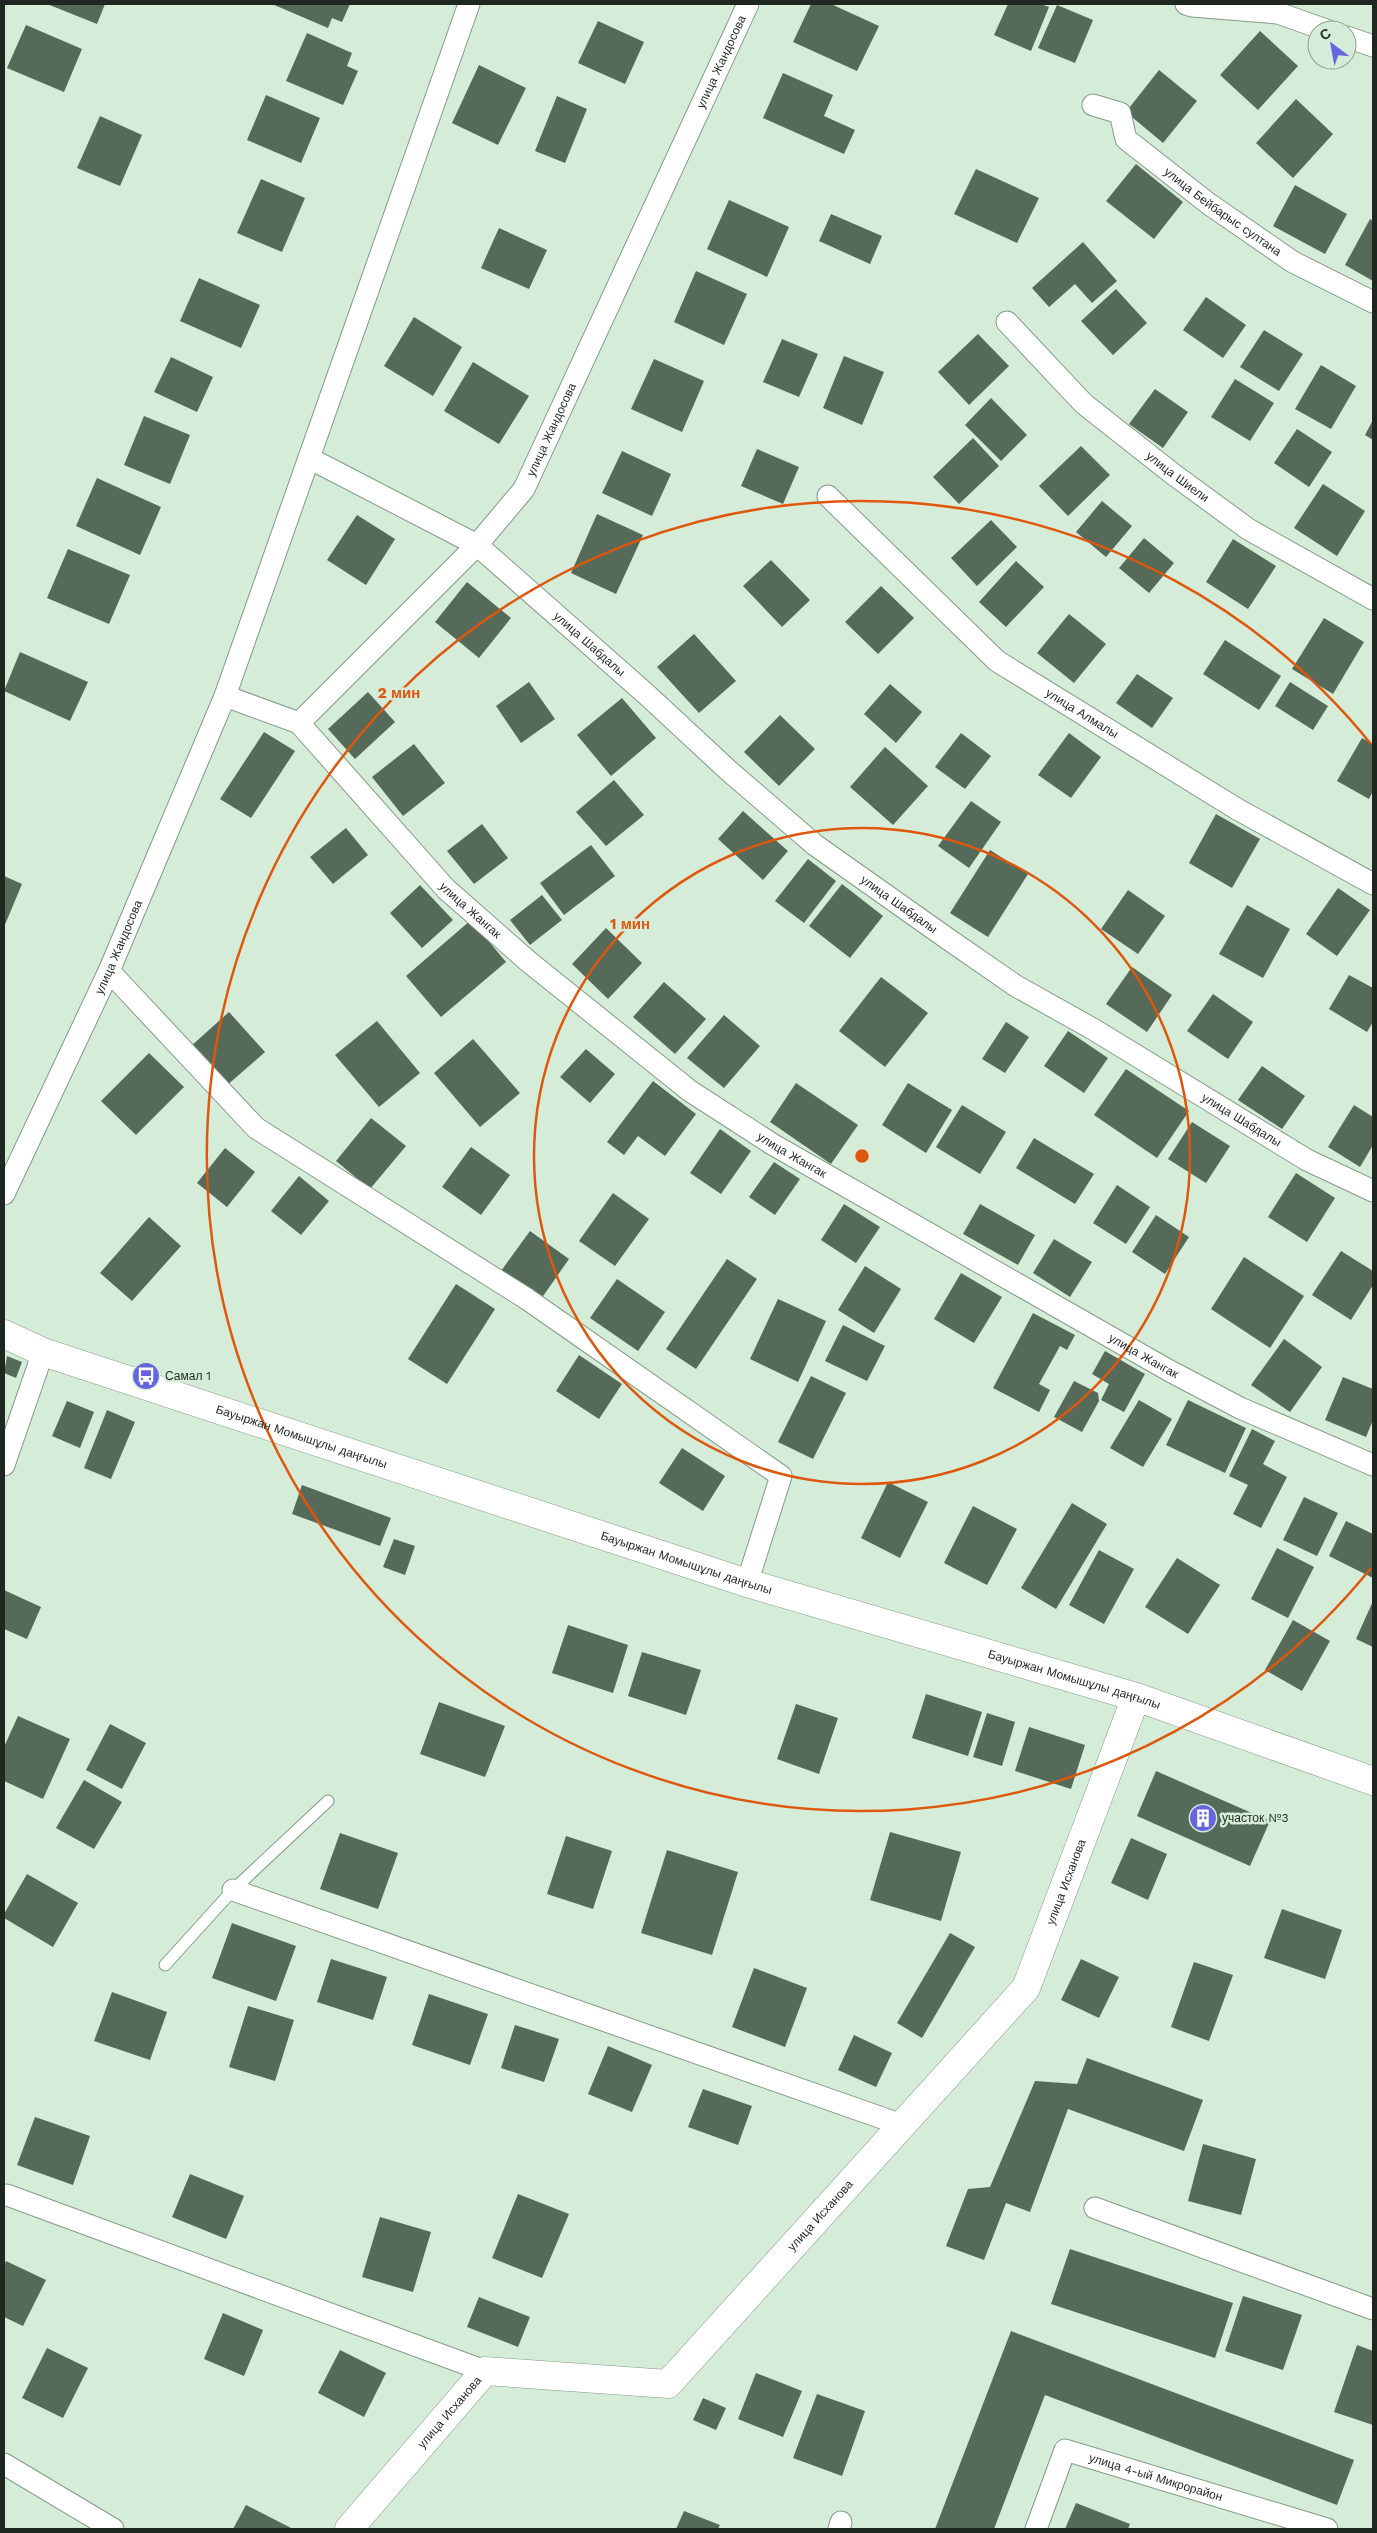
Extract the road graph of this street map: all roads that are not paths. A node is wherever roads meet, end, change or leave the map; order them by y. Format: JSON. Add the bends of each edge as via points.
{"nodes":[{"id":1,"x":469,"y":4,"type":"edge"},
{"id":2,"x":748,"y":4,"type":"edge"},
{"id":3,"x":1186,"y":4,"type":"edge"},
{"id":4,"x":1307,"y":24,"type":"edge"},
{"id":5,"x":1357,"y":40,"type":"edge"},
{"id":6,"x":1373,"y":46,"type":"edge"},
{"id":7,"x":1092,"y":105,"type":"dead end"},
{"id":8,"x":1373,"y":302,"type":"edge"},
{"id":9,"x":1007,"y":322,"type":"dead end"},
{"id":10,"x":309,"y":458,"type":"junction"},
{"id":11,"x":828,"y":496,"type":"dead end"},
{"id":12,"x":477,"y":545,"type":"junction"},
{"id":13,"x":1373,"y":599,"type":"edge"},
{"id":14,"x":225,"y":696,"type":"junction"},
{"id":15,"x":300,"y":722,"type":"junction"},
{"id":16,"x":1373,"y":884,"type":"edge"},
{"id":17,"x":108,"y":971,"type":"junction"},
{"id":18,"x":1373,"y":1191,"type":"edge"},
{"id":19,"x":4,"y":1194,"type":"edge"},
{"id":20,"x":4,"y":1334,"type":"edge"},
{"id":21,"x":43,"y":1352,"type":"junction"},
{"id":22,"x":4,"y":1465,"type":"edge"},
{"id":23,"x":1373,"y":1465,"type":"edge"},
{"id":24,"x":746,"y":1583,"type":"junction"},
{"id":25,"x":1136,"y":1697,"type":"junction"},
{"id":26,"x":1373,"y":1781,"type":"edge"},
{"id":27,"x":328,"y":1801,"type":"dead end"},
{"id":28,"x":233,"y":1890,"type":"junction"},
{"id":29,"x":165,"y":1965,"type":"dead end"},
{"id":30,"x":902,"y":2125,"type":"junction"},
{"id":31,"x":7,"y":2195,"type":"dead end"},
{"id":32,"x":1096,"y":2208,"type":"dead end"},
{"id":33,"x":1373,"y":2310,"type":"edge"},
{"id":34,"x":485,"y":2371,"type":"junction"},
{"id":35,"x":4,"y":2464,"type":"edge"},
{"id":36,"x":113,"y":2529,"type":"edge"},
{"id":37,"x":349,"y":2529,"type":"edge"},
{"id":38,"x":1036,"y":2529,"type":"edge"},
{"id":39,"x":1327,"y":2529,"type":"edge"}],
"edges":[{"from":1,"to":10,"type":"street","name":"улица Жандосова"},
{"from":2,"to":12,"type":"street","name":"улица Жандосова","via":[[524,489]]},
{"from":3,"to":4,"type":"street","via":[[1278,14]]},
{"from":5,"to":6,"type":"street"},
{"from":7,"to":8,"type":"street","name":"улица Бейбарыс султана","via":[[1120,114],[1126,139],[1224,214],[1293,262]]},
{"from":9,"to":13,"type":"street","name":"улица Шиели","via":[[1084,404],[1173,474],[1248,529]]},
{"from":10,"to":12,"type":"street","name":"улица Шабдалы"},
{"from":10,"to":14,"type":"street","name":"улица Жандосова"},
{"from":11,"to":16,"type":"street","name":"улица Алмалы","via":[[997,661],[1237,809]]},
{"from":12,"to":15,"type":"street","name":"улица Жандосова"},
{"from":12,"to":18,"type":"street","name":"улица Шабдалы","via":[[815,845],[1016,986],[1093,1028],[1307,1160]]},
{"from":14,"to":15,"type":"street"},
{"from":14,"to":17,"type":"street","name":"улица Жандосова"},
{"from":15,"to":23,"type":"street","name":"улица Жангак","via":[[446,889],[536,968],[690,1091],[772,1144],[1176,1374],[1240,1408]]},
{"from":17,"to":19,"type":"street","name":"улица Жандосова"},
{"from":17,"to":24,"type":"street","via":[[256,1128],[527,1298],[781,1476]]},
{"from":20,"to":21,"type":"main road","name":"Бауыржан Момышұлы даңғылы"},
{"from":21,"to":22,"type":"street"},
{"from":21,"to":24,"type":"main road","name":"Бауыржан Момышұлы даңғылы"},
{"from":24,"to":25,"type":"main road","name":"Бауыржан Момышұлы даңғылы"},
{"from":25,"to":26,"type":"main road","name":"Бауыржан Момышұлы даңғылы"},
{"from":25,"to":30,"type":"main road","name":"улица Исханова","via":[[1026,1988]]},
{"from":27,"to":28,"type":"lane"},
{"from":28,"to":29,"type":"lane"},
{"from":28,"to":30,"type":"street"},
{"from":30,"to":34,"type":"main road","name":"улица Исханова","via":[[668,2384]]},
{"from":31,"to":34,"type":"street"},
{"from":32,"to":33,"type":"street"},
{"from":34,"to":37,"type":"main road","name":"улица Исханова"},
{"from":35,"to":36,"type":"street"},
{"from":38,"to":39,"type":"street","name":"улица 4-ый Микрорайон","via":[[1065,2450]]}]}
